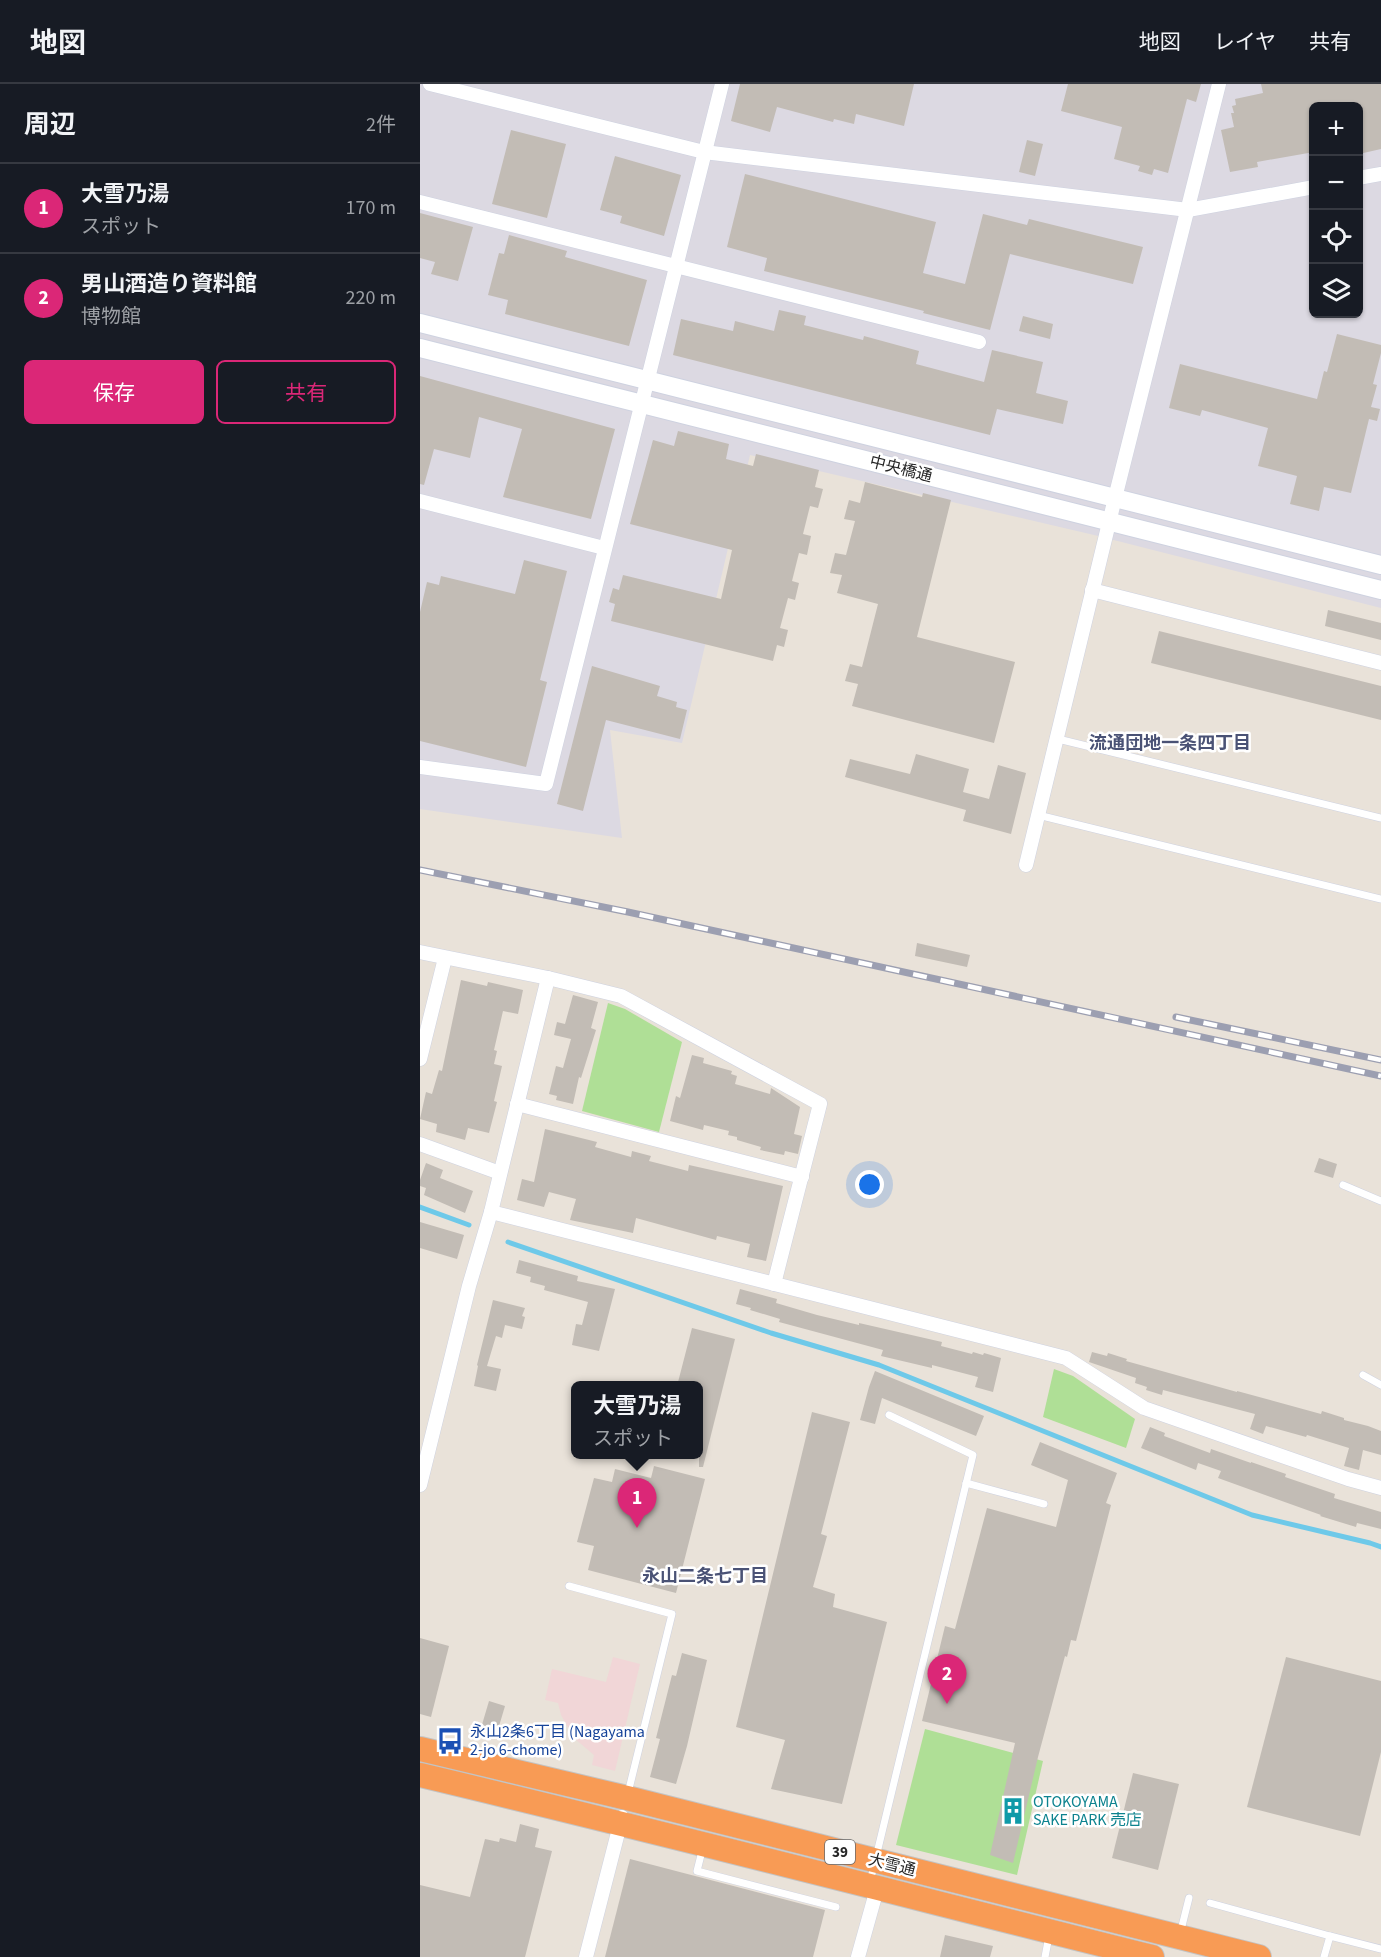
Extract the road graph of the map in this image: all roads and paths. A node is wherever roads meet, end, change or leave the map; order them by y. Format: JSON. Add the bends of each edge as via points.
{"nodes":[{"id":1,"x":430,"y":84,"type":"edge"},
{"id":2,"x":722,"y":84,"type":"edge"},
{"id":3,"x":1219,"y":84,"type":"edge"},
{"id":4,"x":704,"y":152,"type":"junction"},
{"id":5,"x":1381,"y":174,"type":"edge"},
{"id":6,"x":1363,"y":177,"type":"edge"},
{"id":7,"x":1309,"y":188,"type":"edge"},
{"id":8,"x":420,"y":202,"type":"edge"},
{"id":9,"x":1188,"y":210,"type":"junction"},
{"id":10,"x":677,"y":266,"type":"junction"},
{"id":11,"x":420,"y":323,"type":"edge"},
{"id":12,"x":978,"y":342,"type":"dead end"},
{"id":13,"x":420,"y":348,"type":"edge"},
{"id":14,"x":647,"y":381,"type":"junction"},
{"id":15,"x":641,"y":403,"type":"junction"},
{"id":16,"x":1115,"y":498,"type":"junction"},
{"id":17,"x":420,"y":501,"type":"edge"},
{"id":18,"x":1109,"y":521,"type":"junction"},
{"id":19,"x":604,"y":548,"type":"junction"},
{"id":20,"x":1381,"y":566,"type":"edge"},
{"id":21,"x":1092,"y":590,"type":"junction"},
{"id":22,"x":1381,"y":590,"type":"edge"},
{"id":23,"x":1381,"y":663,"type":"edge"},
{"id":24,"x":1058,"y":739,"type":"junction"},
{"id":25,"x":420,"y":766,"type":"edge"},
{"id":26,"x":1038,"y":815,"type":"junction"},
{"id":27,"x":1381,"y":818,"type":"edge"},
{"id":28,"x":1026,"y":865,"type":"dead end"},
{"id":29,"x":1381,"y":898,"type":"edge"},
{"id":30,"x":420,"y":952,"type":"edge"},
{"id":31,"x":445,"y":958,"type":"junction"},
{"id":32,"x":548,"y":978,"type":"junction"},
{"id":33,"x":420,"y":1059,"type":"edge"},
{"id":34,"x":517,"y":1104,"type":"junction"},
{"id":35,"x":420,"y":1144,"type":"edge"},
{"id":36,"x":500,"y":1173,"type":"junction"},
{"id":37,"x":802,"y":1177,"type":"junction"},
{"id":38,"x":1343,"y":1185,"type":"dead end"},
{"id":39,"x":1381,"y":1201,"type":"edge"},
{"id":40,"x":491,"y":1212,"type":"junction"},
{"id":41,"x":774,"y":1284,"type":"junction"},
{"id":42,"x":1363,"y":1375,"type":"dead end"},
{"id":43,"x":1381,"y":1385,"type":"edge"},
{"id":44,"x":889,"y":1415,"type":"dead end"},
{"id":45,"x":966,"y":1483,"type":"junction"},
{"id":46,"x":420,"y":1485,"type":"edge"},
{"id":47,"x":1381,"y":1488,"type":"edge"},
{"id":48,"x":1044,"y":1504,"type":"dead end"},
{"id":49,"x":569,"y":1586,"type":"dead end"},
{"id":50,"x":420,"y":1749,"type":"edge"},
{"id":51,"x":420,"y":1775,"type":"edge"},
{"id":52,"x":627,"y":1798,"type":"junction"},
{"id":53,"x":621,"y":1823,"type":"junction"},
{"id":54,"x":704,"y":1844,"type":"junction"},
{"id":55,"x":874,"y":1861,"type":"junction"},
{"id":56,"x":873,"y":1888,"type":"junction"},
{"id":57,"x":1189,"y":1898,"type":"dead end"},
{"id":58,"x":1210,"y":1904,"type":"dead end"},
{"id":59,"x":836,"y":1907,"type":"dead end"},
{"id":60,"x":1050,"y":1931,"type":"junction"},
{"id":61,"x":1329,"y":1936,"type":"junction"},
{"id":62,"x":1179,"y":1937,"type":"junction"},
{"id":63,"x":1381,"y":1949,"type":"edge"},
{"id":64,"x":1106,"y":1951,"type":"edge"},
{"id":65,"x":586,"y":1957,"type":"edge"},
{"id":66,"x":858,"y":1957,"type":"edge"},
{"id":67,"x":1045,"y":1957,"type":"edge"},
{"id":68,"x":1152,"y":1957,"type":"edge"},
{"id":69,"x":1259,"y":1957,"type":"edge"},
{"id":70,"x":1324,"y":1957,"type":"edge"}],
"edges":[{"from":1,"to":4,"type":"street"},
{"from":2,"to":4,"type":"street"},
{"from":3,"to":9,"type":"street"},
{"from":4,"to":9,"type":"street"},
{"from":4,"to":10,"type":"street"},
{"from":5,"to":6,"type":"street"},
{"from":7,"to":9,"type":"street"},
{"from":8,"to":10,"type":"street"},
{"from":9,"to":16,"type":"street"},
{"from":10,"to":12,"type":"street"},
{"from":10,"to":14,"type":"street"},
{"from":11,"to":14,"type":"main road","name":"中央橋通"},
{"from":13,"to":15,"type":"main road","name":"中央橋通"},
{"from":14,"to":15,"type":"street"},
{"from":14,"to":16,"type":"main road","name":"中央橋通"},
{"from":15,"to":18,"type":"main road","name":"中央橋通"},
{"from":15,"to":19,"type":"street"},
{"from":16,"to":18,"type":"street"},
{"from":16,"to":20,"type":"main road","name":"中央橋通"},
{"from":17,"to":19,"type":"street"},
{"from":18,"to":21,"type":"street"},
{"from":18,"to":22,"type":"main road","name":"中央橋通"},
{"from":19,"to":25,"type":"street","via":[[546,784]]},
{"from":21,"to":23,"type":"street"},
{"from":21,"to":24,"type":"street"},
{"from":24,"to":26,"type":"street"},
{"from":24,"to":27,"type":"lane"},
{"from":26,"to":28,"type":"street"},
{"from":26,"to":29,"type":"lane"},
{"from":30,"to":31,"type":"street"},
{"from":31,"to":32,"type":"street"},
{"from":31,"to":33,"type":"street"},
{"from":32,"to":34,"type":"street"},
{"from":32,"to":37,"type":"street","via":[[621,996],[820,1104]]},
{"from":34,"to":36,"type":"street"},
{"from":34,"to":37,"type":"street"},
{"from":35,"to":36,"type":"street"},
{"from":36,"to":40,"type":"street"},
{"from":37,"to":41,"type":"street"},
{"from":38,"to":39,"type":"lane"},
{"from":40,"to":41,"type":"street"},
{"from":40,"to":46,"type":"street"},
{"from":41,"to":47,"type":"street","via":[[1066,1359],[1144,1408]]},
{"from":42,"to":43,"type":"lane"},
{"from":44,"to":45,"type":"lane","via":[[973,1455]]},
{"from":45,"to":48,"type":"lane"},
{"from":45,"to":55,"type":"lane"},
{"from":49,"to":52,"type":"lane","via":[[672,1614]]},
{"from":50,"to":52,"type":"highway","name":"大雪通","number":"39"},
{"from":51,"to":53,"type":"highway","name":"大雪通","number":"39"},
{"from":52,"to":53,"type":"street"},
{"from":52,"to":55,"type":"highway","name":"大雪通","number":"39"},
{"from":53,"to":54,"type":"highway","name":"大雪通","number":"39"},
{"from":53,"to":65,"type":"street"},
{"from":54,"to":56,"type":"highway","name":"大雪通","number":"39"},
{"from":54,"to":59,"type":"lane","via":[[697,1871]]},
{"from":55,"to":56,"type":"lane"},
{"from":55,"to":62,"type":"highway","name":"大雪通","number":"39"},
{"from":56,"to":60,"type":"highway","name":"大雪通","number":"39"},
{"from":56,"to":66,"type":"street"},
{"from":57,"to":62,"type":"lane"},
{"from":58,"to":61,"type":"lane"},
{"from":60,"to":64,"type":"highway","name":"大雪通","number":"39"},
{"from":60,"to":67,"type":"lane"},
{"from":61,"to":63,"type":"lane"},
{"from":61,"to":70,"type":"lane"},
{"from":62,"to":69,"type":"highway","name":"大雪通","number":"39"},
{"from":64,"to":68,"type":"highway","name":"大雪通","number":"39"}]}
